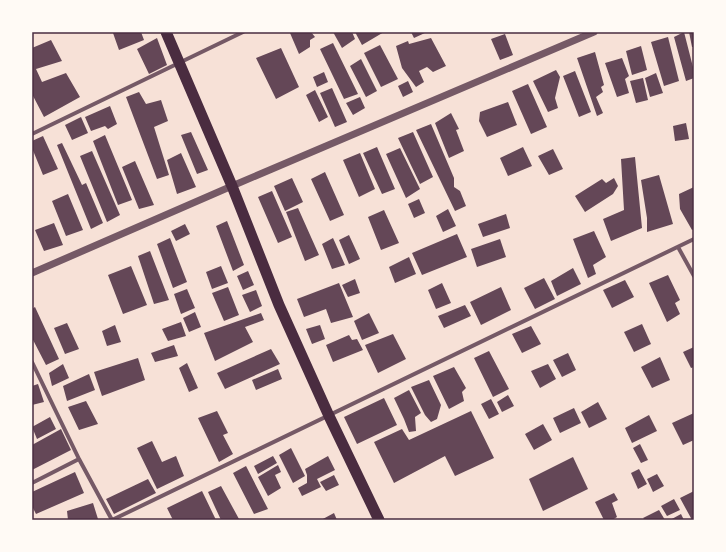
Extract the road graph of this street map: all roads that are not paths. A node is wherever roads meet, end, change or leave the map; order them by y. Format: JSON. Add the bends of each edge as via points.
{"nodes":[{"id":1,"x":166,"y":32,"type":"edge"},
{"id":2,"x":243,"y":32,"type":"edge"},
{"id":3,"x":594,"y":32,"type":"edge"},
{"id":4,"x":178,"y":63,"type":"junction"},
{"id":5,"x":32,"y":134,"type":"edge"},
{"id":6,"x":232,"y":186,"type":"junction"},
{"id":7,"x":694,"y":239,"type":"edge"},
{"id":8,"x":678,"y":247,"type":"junction"},
{"id":9,"x":32,"y":273,"type":"edge"},
{"id":10,"x":694,"y":276,"type":"edge"},
{"id":11,"x":32,"y":362,"type":"edge"},
{"id":12,"x":328,"y":416,"type":"junction"},
{"id":13,"x":79,"y":459,"type":"junction"},
{"id":14,"x":32,"y":482,"type":"edge"},
{"id":15,"x":112,"y":520,"type":"edge"},
{"id":16,"x":379,"y":520,"type":"edge"}],
"edges":[{"from":1,"to":4,"type":"highway"},
{"from":2,"to":4,"type":"street"},
{"from":3,"to":6,"type":"street"},
{"from":4,"to":5,"type":"street"},
{"from":4,"to":6,"type":"highway"},
{"from":6,"to":9,"type":"street"},
{"from":6,"to":12,"type":"highway","via":[[279,305]]},
{"from":7,"to":8,"type":"street"},
{"from":8,"to":10,"type":"street"},
{"from":8,"to":12,"type":"street"},
{"from":11,"to":13,"type":"street"},
{"from":12,"to":15,"type":"street"},
{"from":12,"to":16,"type":"highway"},
{"from":13,"to":14,"type":"street"},
{"from":13,"to":15,"type":"street"}]}
